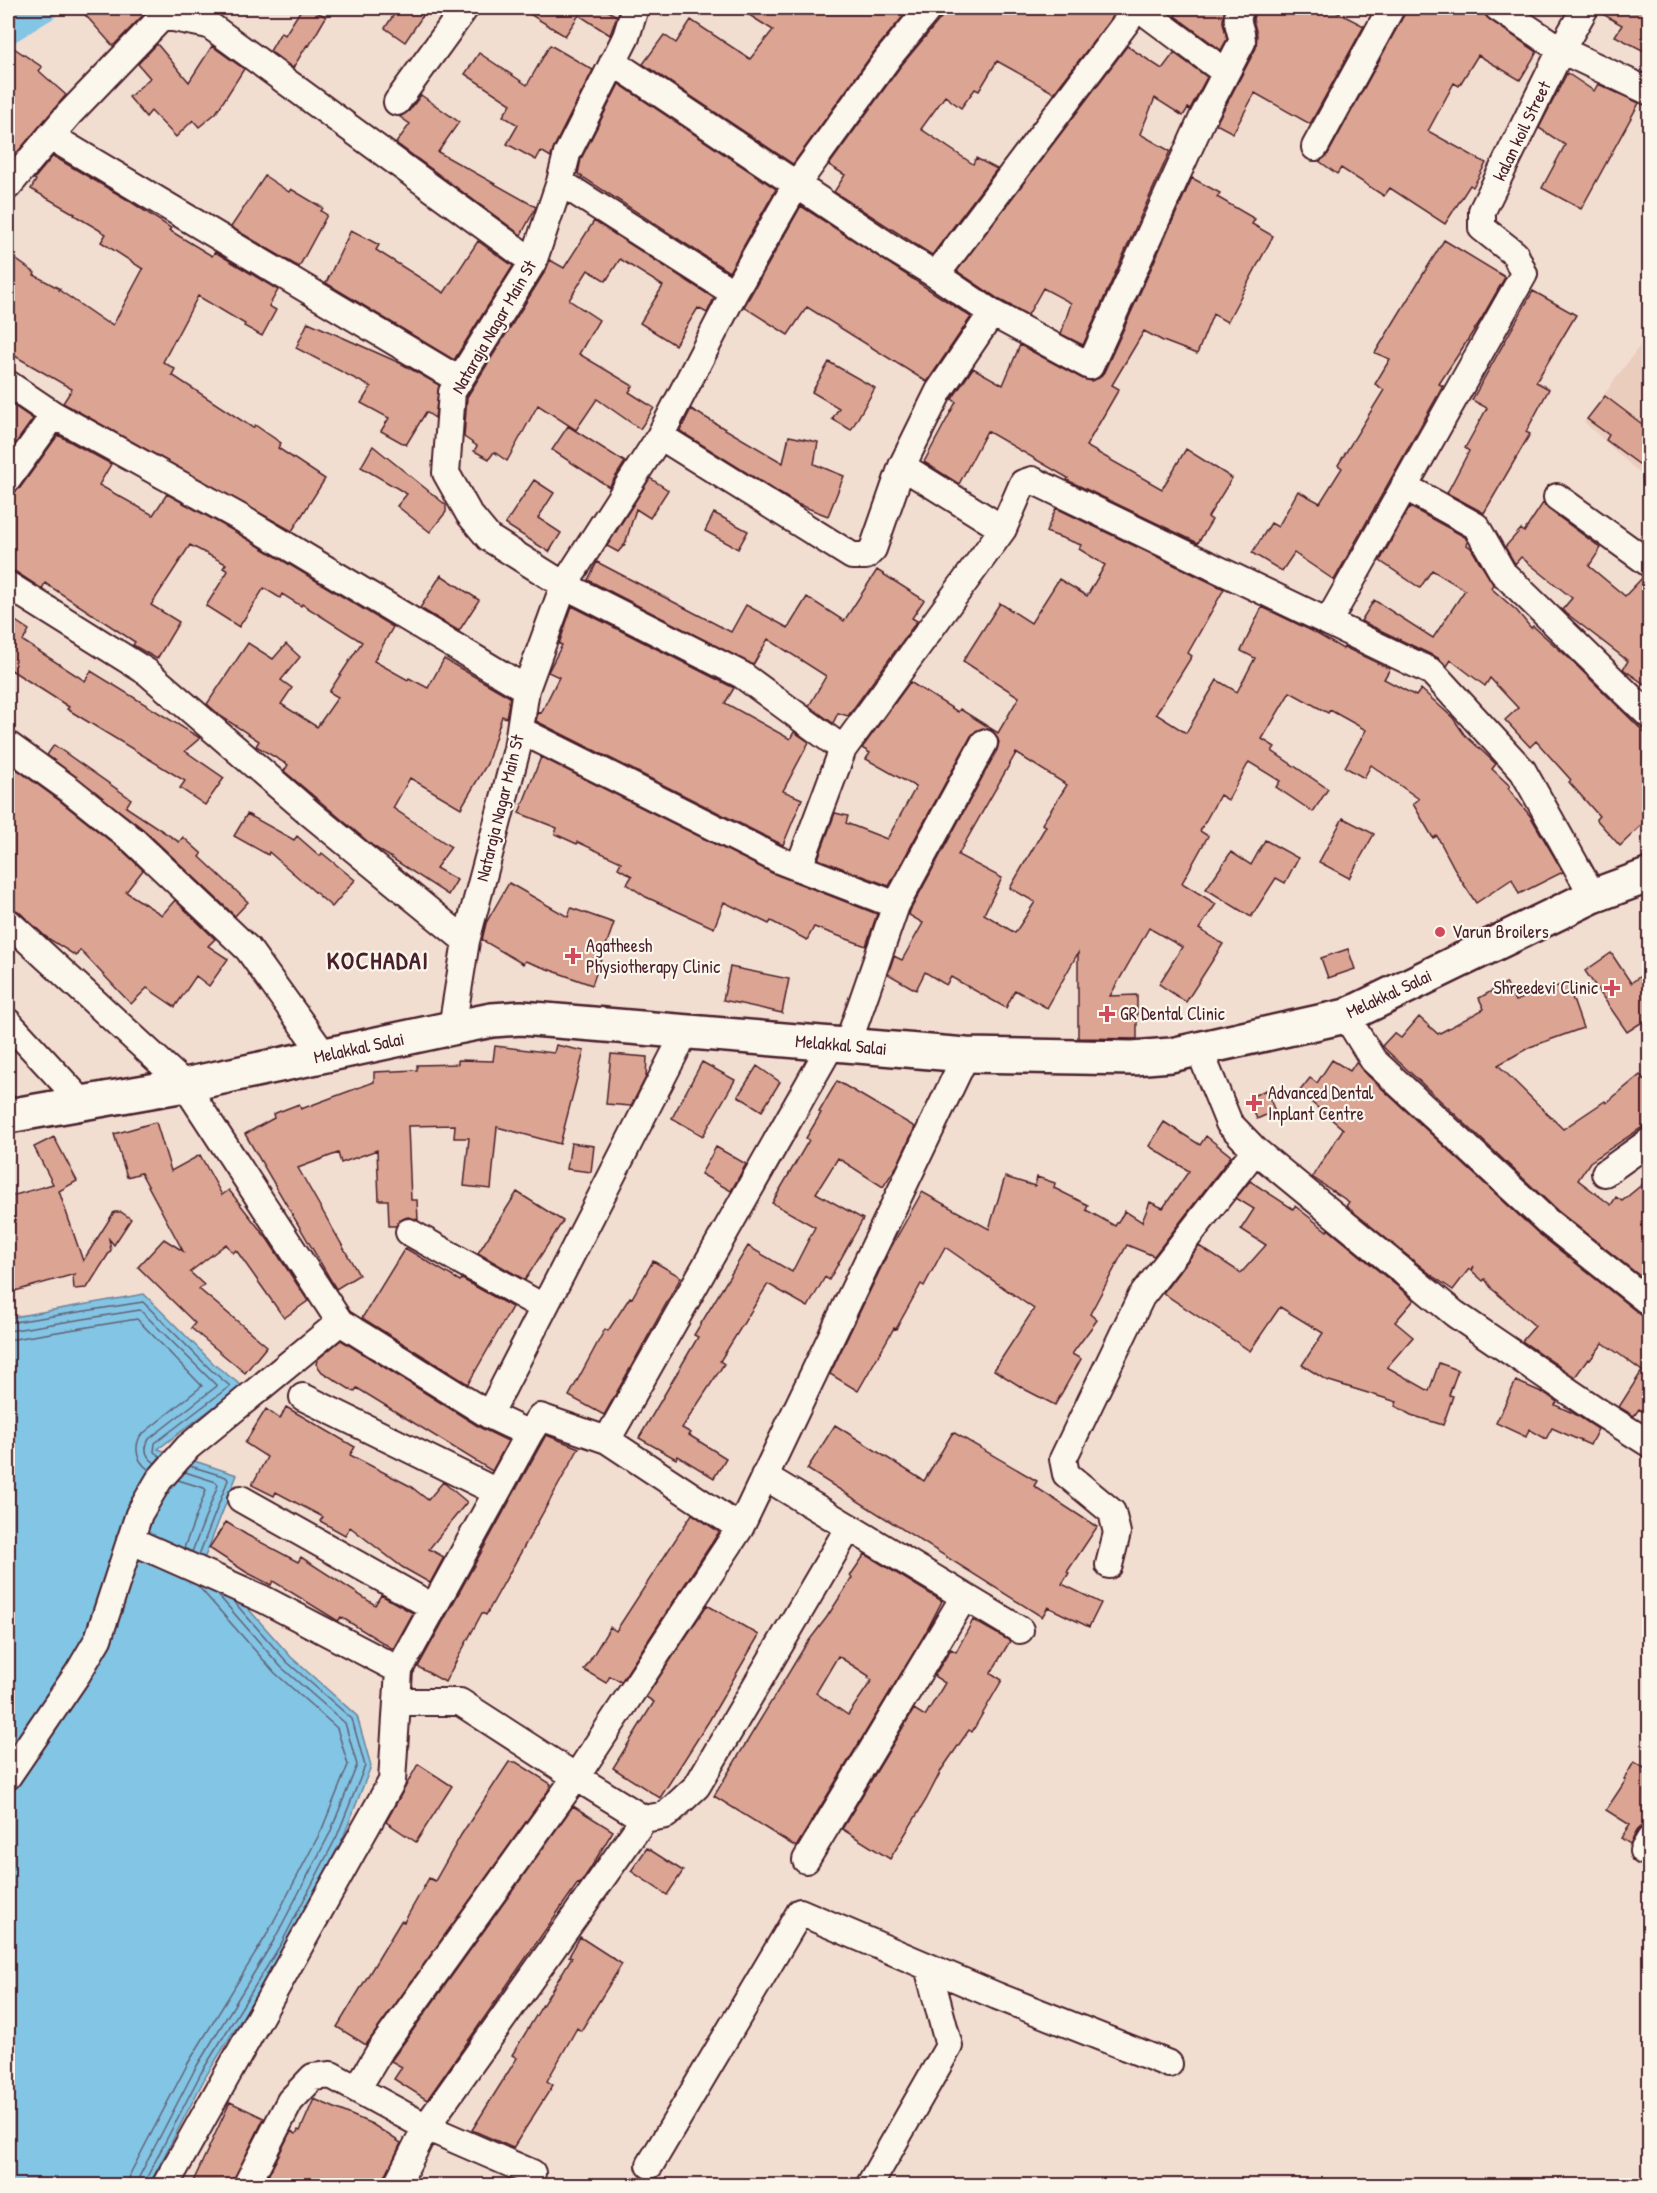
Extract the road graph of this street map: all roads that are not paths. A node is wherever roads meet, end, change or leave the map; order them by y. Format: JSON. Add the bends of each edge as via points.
{"nodes":[{"id":1,"x":465,"y":8,"type":"edge"},
{"id":2,"x":635,"y":8,"type":"edge"},
{"id":3,"x":929,"y":8,"type":"edge"},
{"id":4,"x":1138,"y":8,"type":"edge"},
{"id":5,"x":1241,"y":8,"type":"edge"},
{"id":6,"x":1391,"y":8,"type":"edge"},
{"id":7,"x":1498,"y":8,"type":"edge"},
{"id":8,"x":1585,"y":8,"type":"edge"},
{"id":9,"x":1561,"y":50,"type":"junction"},
{"id":10,"x":613,"y":62,"type":"junction"},
{"id":11,"x":1225,"y":72,"type":"junction"},
{"id":12,"x":1650,"y":92,"type":"edge"},
{"id":13,"x":397,"y":102,"type":"dead end"},
{"id":14,"x":50,"y":136,"type":"junction"},
{"id":15,"x":1315,"y":147,"type":"dead end"},
{"id":16,"x":561,"y":182,"type":"junction"},
{"id":17,"x":796,"y":185,"type":"junction"},
{"id":18,"x":8,"y":186,"type":"edge"},
{"id":19,"x":533,"y":262,"type":"junction"},
{"id":20,"x":936,"y":275,"type":"junction"},
{"id":21,"x":734,"y":293,"type":"junction"},
{"id":22,"x":992,"y":313,"type":"junction"},
{"id":23,"x":459,"y":380,"type":"junction"},
{"id":24,"x":8,"y":384,"type":"edge"},
{"id":25,"x":54,"y":415,"type":"junction"},
{"id":26,"x":660,"y":436,"type":"junction"},
{"id":27,"x":902,"y":466,"type":"junction"},
{"id":28,"x":8,"y":479,"type":"edge"},
{"id":29,"x":1404,"y":486,"type":"junction"},
{"id":30,"x":1557,"y":496,"type":"dead end"},
{"id":31,"x":1003,"y":529,"type":"junction"},
{"id":32,"x":1650,"y":564,"type":"edge"},
{"id":33,"x":8,"y":585,"type":"edge"},
{"id":34,"x":564,"y":585,"type":"junction"},
{"id":35,"x":1328,"y":622,"type":"junction"},
{"id":36,"x":526,"y":689,"type":"junction"},
{"id":37,"x":1650,"y":716,"type":"edge"},
{"id":38,"x":520,"y":730,"type":"junction"},
{"id":39,"x":984,"y":743,"type":"dead end"},
{"id":40,"x":8,"y":745,"type":"edge"},
{"id":41,"x":843,"y":749,"type":"junction"},
{"id":42,"x":799,"y":867,"type":"junction"},
{"id":43,"x":1650,"y":875,"type":"edge"},
{"id":44,"x":1593,"y":896,"type":"junction"},
{"id":45,"x":896,"y":905,"type":"junction"},
{"id":46,"x":8,"y":922,"type":"edge"},
{"id":47,"x":466,"y":941,"type":"junction"},
{"id":48,"x":1346,"y":1016,"type":"junction"},
{"id":49,"x":8,"y":1022,"type":"edge"},
{"id":50,"x":452,"y":1028,"type":"junction"},
{"id":51,"x":686,"y":1031,"type":"junction"},
{"id":52,"x":839,"y":1045,"type":"junction"},
{"id":53,"x":1199,"y":1049,"type":"junction"},
{"id":54,"x":324,"y":1055,"type":"junction"},
{"id":55,"x":966,"y":1055,"type":"junction"},
{"id":56,"x":185,"y":1085,"type":"junction"},
{"id":57,"x":83,"y":1103,"type":"junction"},
{"id":58,"x":8,"y":1116,"type":"edge"},
{"id":59,"x":1650,"y":1141,"type":"edge"},
{"id":60,"x":1255,"y":1149,"type":"junction"},
{"id":61,"x":1605,"y":1173,"type":"dead end"},
{"id":62,"x":409,"y":1232,"type":"dead end"},
{"id":63,"x":1650,"y":1303,"type":"edge"},
{"id":64,"x":543,"y":1308,"type":"junction"},
{"id":65,"x":340,"y":1323,"type":"junction"},
{"id":66,"x":303,"y":1397,"type":"dead end"},
{"id":67,"x":489,"y":1415,"type":"junction"},
{"id":68,"x":528,"y":1434,"type":"junction"},
{"id":69,"x":607,"y":1440,"type":"junction"},
{"id":70,"x":1650,"y":1444,"type":"edge"},
{"id":71,"x":764,"y":1476,"type":"junction"},
{"id":72,"x":496,"y":1492,"type":"junction"},
{"id":73,"x":241,"y":1499,"type":"dead end"},
{"id":74,"x":849,"y":1527,"type":"junction"},
{"id":75,"x":740,"y":1528,"type":"junction"},
{"id":76,"x":130,"y":1540,"type":"junction"},
{"id":77,"x":1109,"y":1565,"type":"dead end"},
{"id":78,"x":964,"y":1597,"type":"junction"},
{"id":79,"x":433,"y":1607,"type":"junction"},
{"id":80,"x":1020,"y":1630,"type":"dead end"},
{"id":81,"x":399,"y":1670,"type":"junction"},
{"id":82,"x":397,"y":1701,"type":"junction"},
{"id":83,"x":8,"y":1776,"type":"edge"},
{"id":84,"x":576,"y":1777,"type":"junction"},
{"id":85,"x":644,"y":1819,"type":"junction"},
{"id":86,"x":806,"y":1860,"type":"dead end"},
{"id":87,"x":928,"y":1967,"type":"junction"},
{"id":88,"x":1169,"y":2064,"type":"dead end"},
{"id":89,"x":357,"y":2089,"type":"junction"},
{"id":90,"x":426,"y":2127,"type":"junction"},
{"id":91,"x":650,"y":2165,"type":"dead end"},
{"id":92,"x":532,"y":2173,"type":"dead end"},
{"id":93,"x":165,"y":2186,"type":"edge"},
{"id":94,"x":246,"y":2186,"type":"edge"},
{"id":95,"x":396,"y":2186,"type":"edge"},
{"id":96,"x":869,"y":2186,"type":"edge"}],
"edges":[{"from":1,"to":13,"type":"street"},
{"from":2,"to":10,"type":"street","name":"Nataraja Nagar Main St"},
{"from":3,"to":17,"type":"street"},
{"from":4,"to":11,"type":"street"},
{"from":4,"to":20,"type":"street"},
{"from":5,"to":11,"type":"street","via":[[1236,24],[1242,42]]},
{"from":6,"to":15,"type":"street"},
{"from":7,"to":9,"type":"street"},
{"from":8,"to":9,"type":"street","name":"kalan koil Street"},
{"from":9,"to":12,"type":"street"},
{"from":9,"to":29,"type":"street","name":"kalan koil Street","via":[[1482,212],[1482,228],[1515,254],[1524,274]]},
{"from":10,"to":16,"type":"street","name":"Nataraja Nagar Main St","via":[[567,154]]},
{"from":10,"to":17,"type":"street"},
{"from":11,"to":22,"type":"street","via":[[1090,366]]},
{"from":14,"to":18,"type":"street"},
{"from":14,"to":19,"type":"street","via":[[163,15],[209,25]]},
{"from":14,"to":23,"type":"street"},
{"from":16,"to":19,"type":"street","name":"Nataraja Nagar Main St"},
{"from":16,"to":21,"type":"street"},
{"from":17,"to":20,"type":"street"},
{"from":17,"to":21,"type":"street"},
{"from":19,"to":23,"type":"street","name":"Nataraja Nagar Main St"},
{"from":20,"to":22,"type":"street"},
{"from":21,"to":26,"type":"street"},
{"from":22,"to":27,"type":"street","via":[[939,391]]},
{"from":23,"to":34,"type":"street","name":"Nataraja Nagar Main St","via":[[452,392],[446,473],[469,514],[489,538]]},
{"from":24,"to":25,"type":"street"},
{"from":25,"to":28,"type":"street"},
{"from":25,"to":36,"type":"street","via":[[239,518]]},
{"from":26,"to":27,"type":"street","via":[[852,556],[866,556],[873,549]]},
{"from":26,"to":34,"type":"street"},
{"from":27,"to":31,"type":"street"},
{"from":29,"to":35,"type":"street"},
{"from":29,"to":37,"type":"street","via":[[1476,526],[1503,573]]},
{"from":30,"to":32,"type":"street"},
{"from":31,"to":35,"type":"street","via":[[1020,488],[1032,480]]},
{"from":31,"to":41,"type":"street"},
{"from":33,"to":47,"type":"street","via":[[147,672]]},
{"from":34,"to":36,"type":"street","name":"Nataraja Nagar Main St"},
{"from":34,"to":41,"type":"street","via":[[742,675]]},
{"from":35,"to":44,"type":"street","via":[[1432,672],[1523,771]]},
{"from":36,"to":38,"type":"street","name":"Nataraja Nagar Main St"},
{"from":38,"to":42,"type":"street"},
{"from":38,"to":47,"type":"street","name":"Nataraja Nagar Main St"},
{"from":39,"to":45,"type":"street"},
{"from":40,"to":54,"type":"street","via":[[134,841],[248,949]]},
{"from":41,"to":42,"type":"street"},
{"from":42,"to":45,"type":"street"},
{"from":43,"to":44,"type":"main road","name":"Melakkal Salai"},
{"from":44,"to":48,"type":"main road","name":"Melakkal Salai"},
{"from":45,"to":52,"type":"street"},
{"from":46,"to":56,"type":"street"},
{"from":47,"to":50,"type":"street","name":"Nataraja Nagar Main St"},
{"from":48,"to":53,"type":"main road","name":"Melakkal Salai"},
{"from":48,"to":63,"type":"street","via":[[1373,1060],[1548,1222]]},
{"from":49,"to":57,"type":"street"},
{"from":50,"to":51,"type":"main road","name":"Melakkal Salai","via":[[521,1018]]},
{"from":50,"to":54,"type":"main road","name":"Melakkal Salai"},
{"from":51,"to":52,"type":"main road","name":"Melakkal Salai"},
{"from":51,"to":64,"type":"street"},
{"from":52,"to":55,"type":"main road","name":"Melakkal Salai"},
{"from":52,"to":69,"type":"street"},
{"from":53,"to":55,"type":"main road","name":"Melakkal Salai","via":[[1132,1058]]},
{"from":53,"to":60,"type":"street","via":[[1229,1123]]},
{"from":54,"to":56,"type":"main road","name":"Melakkal Salai"},
{"from":55,"to":71,"type":"street"},
{"from":56,"to":57,"type":"main road","name":"Melakkal Salai"},
{"from":56,"to":65,"type":"street"},
{"from":57,"to":58,"type":"main road","name":"Melakkal Salai"},
{"from":59,"to":61,"type":"street"},
{"from":60,"to":70,"type":"street","via":[[1455,1314]]},
{"from":60,"to":77,"type":"street","via":[[1141,1297],[1063,1459],[1066,1474],[1112,1512],[1117,1533]]},
{"from":62,"to":64,"type":"street"},
{"from":64,"to":67,"type":"street"},
{"from":65,"to":67,"type":"street"},
{"from":65,"to":76,"type":"street","via":[[188,1447],[159,1480],[139,1514]]},
{"from":66,"to":72,"type":"street"},
{"from":67,"to":68,"type":"street"},
{"from":68,"to":69,"type":"street","via":[[540,1417]]},
{"from":68,"to":72,"type":"street"},
{"from":69,"to":75,"type":"street"},
{"from":71,"to":74,"type":"street"},
{"from":71,"to":75,"type":"street"},
{"from":72,"to":79,"type":"street"},
{"from":73,"to":79,"type":"street"},
{"from":74,"to":78,"type":"street"},
{"from":74,"to":85,"type":"street","via":[[697,1786],[666,1815]]},
{"from":75,"to":84,"type":"street"},
{"from":76,"to":81,"type":"street","via":[[263,1599]]},
{"from":76,"to":83,"type":"street","via":[[98,1639]]},
{"from":78,"to":80,"type":"street"},
{"from":78,"to":86,"type":"street"},
{"from":79,"to":81,"type":"street"},
{"from":81,"to":82,"type":"street"},
{"from":82,"to":84,"type":"street","via":[[460,1702]]},
{"from":82,"to":93,"type":"street","via":[[392,1781]]},
{"from":84,"to":85,"type":"street"},
{"from":84,"to":89,"type":"street","via":[[381,2049]]},
{"from":85,"to":90,"type":"street"},
{"from":87,"to":88,"type":"street"},
{"from":87,"to":91,"type":"street","via":[[800,1912]]},
{"from":87,"to":96,"type":"street","via":[[949,2046]]},
{"from":89,"to":90,"type":"street"},
{"from":89,"to":94,"type":"street","via":[[331,2075],[314,2077],[290,2102]]},
{"from":90,"to":92,"type":"street"},
{"from":90,"to":95,"type":"street"}]}
